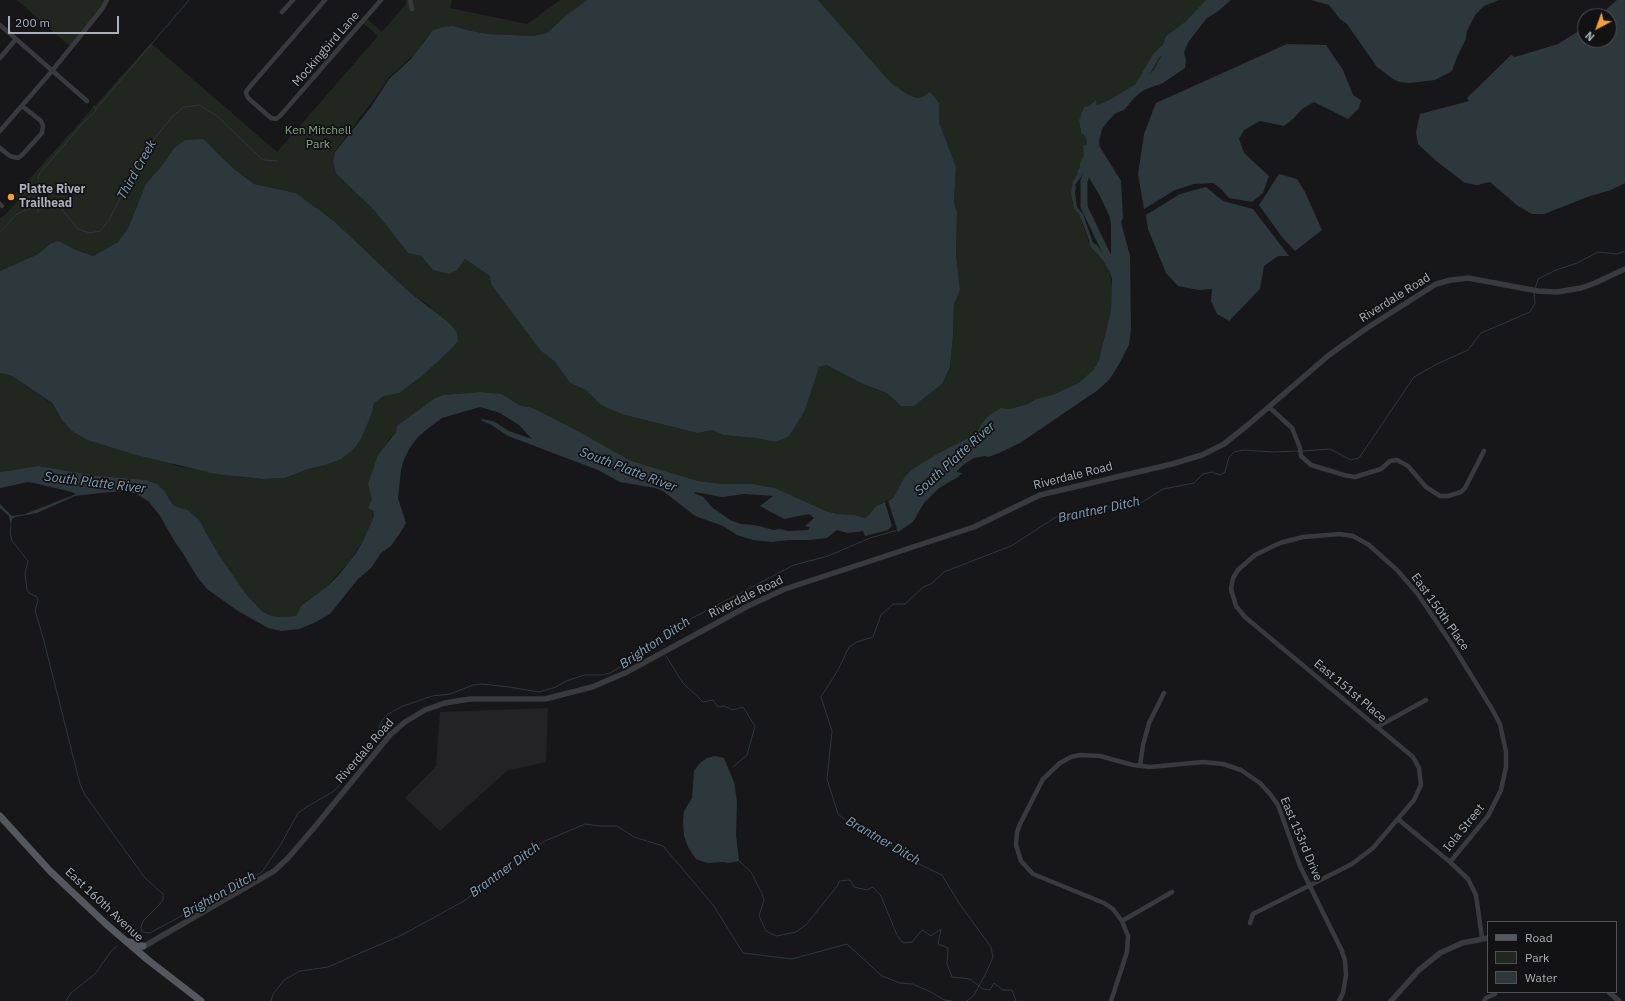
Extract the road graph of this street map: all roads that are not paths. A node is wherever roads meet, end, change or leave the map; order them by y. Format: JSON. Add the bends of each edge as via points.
{"nodes":[{"id":1,"x":107,"y":0,"type":"edge"},
{"id":2,"x":293,"y":0,"type":"edge"},
{"id":3,"x":325,"y":0,"type":"edge"},
{"id":4,"x":381,"y":0,"type":"edge"},
{"id":5,"x":410,"y":0,"type":"edge"},
{"id":6,"x":412,"y":9,"type":"dead end"},
{"id":7,"x":282,"y":12,"type":"dead end"},
{"id":8,"x":0,"y":25,"type":"edge"},
{"id":9,"x":16,"y":39,"type":"junction"},
{"id":10,"x":0,"y":58,"type":"edge"},
{"id":11,"x":52,"y":71,"type":"junction"},
{"id":12,"x":87,"y":101,"type":"dead end"},
{"id":13,"x":22,"y":106,"type":"junction"},
{"id":14,"x":0,"y":131,"type":"edge"},
{"id":15,"x":0,"y":148,"type":"edge"},
{"id":16,"x":1625,"y":268,"type":"edge"},
{"id":17,"x":1269,"y":408,"type":"junction"},
{"id":18,"x":1484,"y":451,"type":"dead end"},
{"id":19,"x":1353,"y":536,"type":"joint"},
{"id":20,"x":1470,"y":674,"type":"joint"},
{"id":21,"x":1164,"y":693,"type":"dead end"},
{"id":22,"x":1426,"y":700,"type":"dead end"},
{"id":23,"x":1377,"y":727,"type":"junction"},
{"id":24,"x":1140,"y":766,"type":"junction"},
{"id":25,"x":0,"y":816,"type":"edge"},
{"id":26,"x":1399,"y":820,"type":"junction"},
{"id":27,"x":1450,"y":862,"type":"junction"},
{"id":28,"x":1310,"y":886,"type":"junction"},
{"id":29,"x":1172,"y":892,"type":"dead end"},
{"id":30,"x":1122,"y":921,"type":"junction"},
{"id":31,"x":1250,"y":923,"type":"dead end"},
{"id":32,"x":114,"y":932,"type":"junction"},
{"id":33,"x":1485,"y":938,"type":"edge"},
{"id":34,"x":143,"y":946,"type":"junction"},
{"id":35,"x":137,"y":951,"type":"junction"},
{"id":36,"x":1610,"y":993,"type":"edge"},
{"id":37,"x":1495,"y":994,"type":"dead end"},
{"id":38,"x":202,"y":1001,"type":"edge"},
{"id":39,"x":1111,"y":1001,"type":"edge"},
{"id":40,"x":1339,"y":1001,"type":"edge"},
{"id":41,"x":1391,"y":1001,"type":"edge"},
{"id":42,"x":1484,"y":1001,"type":"edge"},
{"id":43,"x":1620,"y":1001,"type":"edge"}],
"edges":[{"from":1,"to":11,"type":"street"},
{"from":2,"to":7,"type":"street"},
{"from":3,"to":4,"type":"street","name":"Mockingbird Lane","via":[[246,92],[250,100],[271,118],[278,118]]},
{"from":5,"to":6,"type":"street"},
{"from":8,"to":9,"type":"street"},
{"from":9,"to":10,"type":"street"},
{"from":9,"to":11,"type":"street"},
{"from":11,"to":12,"type":"street"},
{"from":11,"to":13,"type":"street"},
{"from":13,"to":14,"type":"street"},
{"from":13,"to":15,"type":"street","via":[[44,126],[42,133],[18,158],[10,156]]},
{"from":16,"to":17,"type":"street","name":"Riverdale Road","via":[[1581,288],[1557,292],[1535,291],[1468,278],[1436,284],[1329,355]]},
{"from":17,"to":18,"type":"street","via":[[1292,428],[1301,456],[1311,465],[1355,476],[1381,469],[1390,461],[1397,460],[1408,466],[1418,480],[1440,496],[1461,492],[1465,488]]},
{"from":17,"to":34,"type":"street","name":"Riverdale Road","via":[[1224,444],[1202,455],[1036,496],[974,527],[785,589],[603,683],[545,699],[470,699],[445,703],[425,710],[390,735],[317,824],[274,871]]},
{"from":19,"to":20,"type":"street","name":"East 150th Place","via":[[1378,552],[1411,585]]},
{"from":19,"to":23,"type":"street","name":"East 151st Place","via":[[1334,534],[1303,537],[1268,548],[1241,566],[1233,578],[1231,587],[1234,602],[1241,613]]},
{"from":20,"to":27,"type":"street","name":"Iola Street","via":[[1500,724],[1506,767],[1501,790],[1492,810]]},
{"from":21,"to":24,"type":"street","via":[[1149,723]]},
{"from":22,"to":23,"type":"street"},
{"from":23,"to":26,"type":"street","name":"East 151st Place","via":[[1413,757],[1420,772],[1419,793]]},
{"from":24,"to":28,"type":"street","name":"East 153rd Drive","via":[[1216,763],[1236,768],[1252,777],[1267,790],[1278,805]]},
{"from":24,"to":30,"type":"street","name":"East 153rd Drive","via":[[1092,755],[1071,758],[1060,763],[1043,779],[1017,832],[1018,851],[1024,865],[1033,874],[1104,903],[1113,909]]},
{"from":25,"to":32,"type":"main road","name":"East 160th Avenue","via":[[50,871]]},
{"from":26,"to":27,"type":"street"},
{"from":26,"to":28,"type":"street","name":"East 151st Place","via":[[1362,857]]},
{"from":27,"to":33,"type":"street","via":[[1468,879],[1475,891]]},
{"from":28,"to":31,"type":"street","name":"East 151st Place","via":[[1253,914]]},
{"from":28,"to":40,"type":"street","name":"East 153rd Drive","via":[[1343,955],[1346,975]]},
{"from":29,"to":30,"type":"street"},
{"from":30,"to":39,"type":"street","via":[[1128,936],[1127,952]]},
{"from":32,"to":34,"type":"main road","via":[[133,944]]},
{"from":32,"to":35,"type":"main road","name":"East 160th Avenue"},
{"from":33,"to":41,"type":"street","via":[[1462,943],[1435,956]]},
{"from":34,"to":35,"type":"street","name":"Riverdale Road"},
{"from":35,"to":38,"type":"main road","name":"East 160th Avenue"},
{"from":36,"to":43,"type":"street"},
{"from":37,"to":42,"type":"street"}]}
